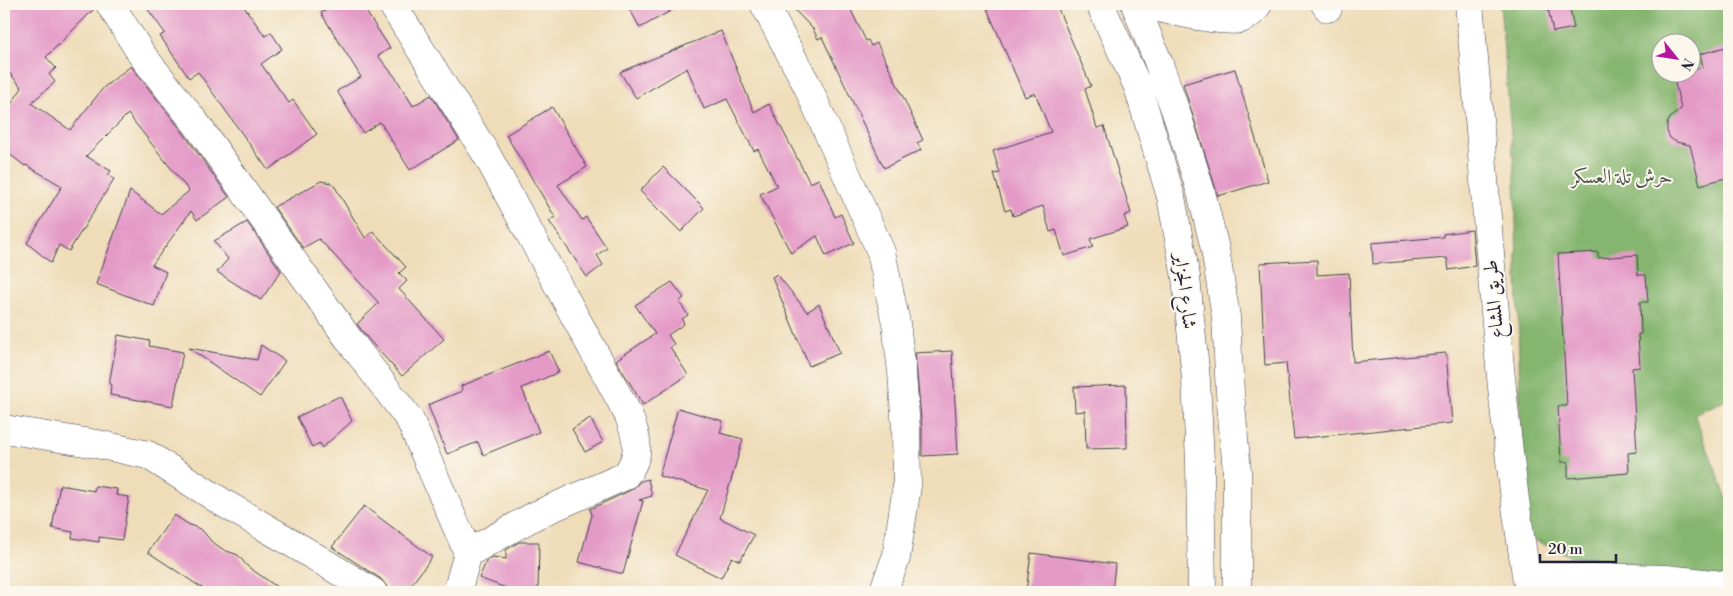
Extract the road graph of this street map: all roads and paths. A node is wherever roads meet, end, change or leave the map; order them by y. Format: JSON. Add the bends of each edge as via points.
{"nodes":[{"id":1,"x":110,"y":4,"type":"edge"},
{"id":2,"x":392,"y":4,"type":"edge"},
{"id":3,"x":764,"y":4,"type":"edge"},
{"id":4,"x":1100,"y":4,"type":"edge"},
{"id":5,"x":1135,"y":4,"type":"edge"},
{"id":6,"x":1140,"y":4,"type":"edge"},
{"id":7,"x":1258,"y":4,"type":"edge"},
{"id":8,"x":1469,"y":4,"type":"edge"},
{"id":9,"x":4,"y":430,"type":"edge"},
{"id":10,"x":468,"y":553,"type":"junction"},
{"id":11,"x":1528,"y":584,"type":"edge"},
{"id":12,"x":1729,"y":588,"type":"edge"},
{"id":13,"x":372,"y":592,"type":"edge"},
{"id":14,"x":457,"y":592,"type":"edge"},
{"id":15,"x":883,"y":592,"type":"edge"},
{"id":16,"x":1202,"y":592,"type":"edge"},
{"id":17,"x":1237,"y":592,"type":"edge"}],
"edges":[{"from":1,"to":10,"type":"street","via":[[142,55],[195,122],[410,420]]},
{"from":2,"to":10,"type":"street","via":[[488,157],[628,414],[638,445],[632,467],[625,476],[536,515]]},
{"from":3,"to":15,"type":"street","via":[[807,85],[881,252],[896,323],[906,430],[907,486],[896,558]]},
{"from":4,"to":16,"type":"street","name":"شارع الجزاير","via":[[1138,87],[1171,196],[1186,277],[1197,389]]},
{"from":5,"to":17,"type":"street","name":"شارع الجزاير","via":[[1179,121],[1215,249],[1226,316],[1237,472]]},
{"from":6,"to":7,"type":"street","via":[[1222,20],[1240,20],[1251,14]]},
{"from":8,"to":11,"type":"street","name":"طريق المشاع","via":[[1494,311]]},
{"from":9,"to":13,"type":"street","via":[[148,454]]},
{"from":10,"to":14,"type":"street"},
{"from":11,"to":12,"type":"street","via":[[1667,579]]}]}
